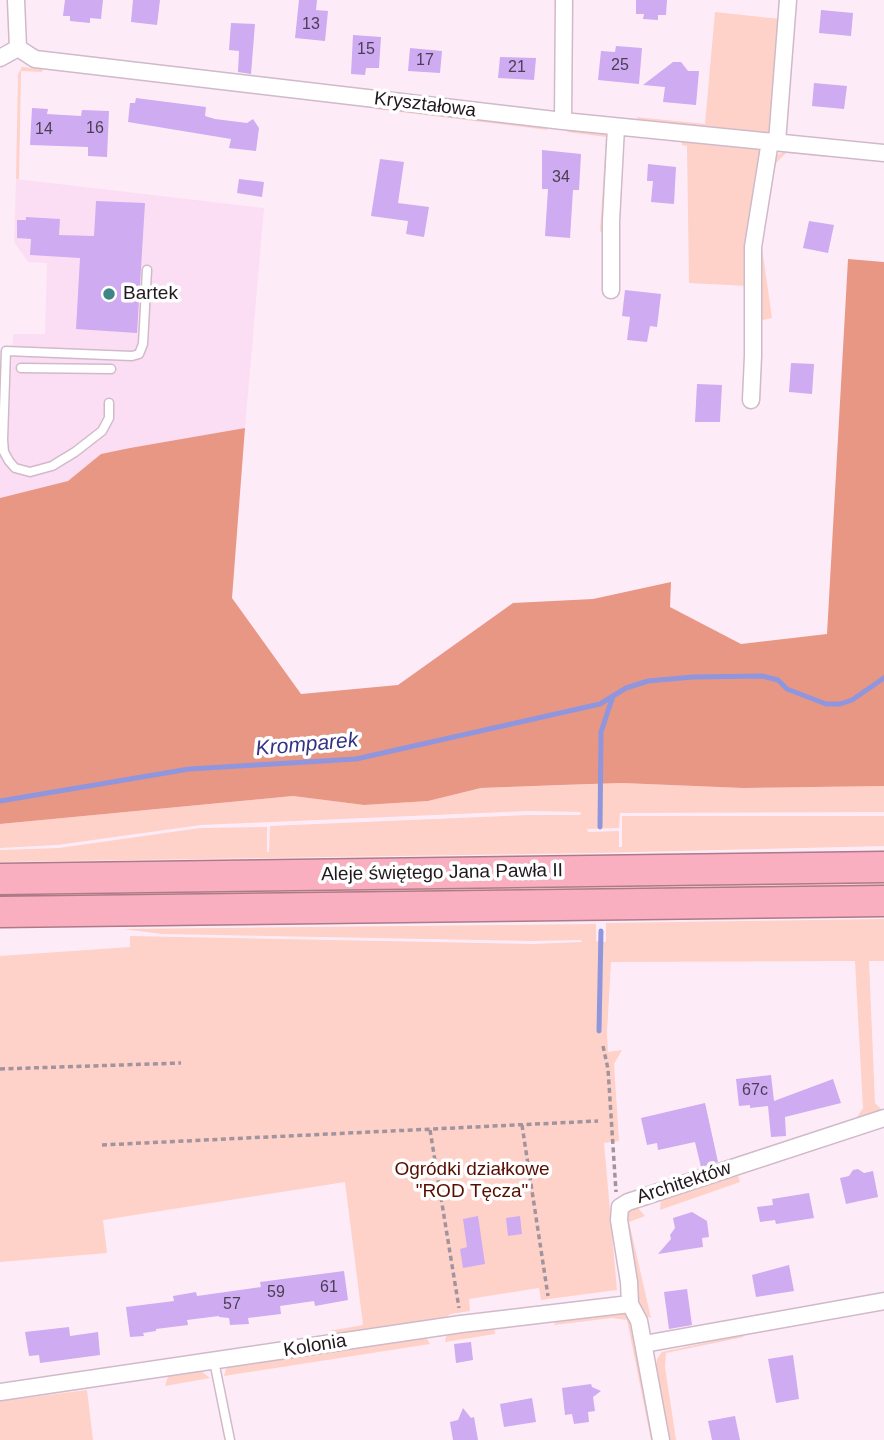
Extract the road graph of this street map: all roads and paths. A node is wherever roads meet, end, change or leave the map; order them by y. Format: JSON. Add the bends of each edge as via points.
{"nodes":[{"id":1,"x":16,"y":0,"type":"edge"},
{"id":2,"x":564,"y":0,"type":"edge"},
{"id":3,"x":788,"y":0,"type":"edge"},
{"id":4,"x":18,"y":48,"type":"junction"},
{"id":5,"x":0,"y":58,"type":"edge"},
{"id":6,"x":563,"y":121,"type":"junction"},
{"id":7,"x":616,"y":127,"type":"junction"},
{"id":8,"x":773,"y":141,"type":"junction"},
{"id":9,"x":884,"y":153,"type":"edge"},
{"id":10,"x":147,"y":270,"type":"dead end"},
{"id":11,"x":611,"y":290,"type":"dead end"},
{"id":12,"x":22,"y":369,"type":"dead end"},
{"id":13,"x":111,"y":369,"type":"dead end"},
{"id":14,"x":751,"y":400,"type":"dead end"},
{"id":15,"x":108,"y":403,"type":"dead end"},
{"id":16,"x":884,"y":867,"type":"edge"},
{"id":17,"x":0,"y":879,"type":"edge"},
{"id":18,"x":884,"y":901,"type":"edge"},
{"id":19,"x":0,"y":912,"type":"edge"},
{"id":20,"x":603,"y":1046,"type":"dead end"},
{"id":21,"x":181,"y":1063,"type":"dead end"},
{"id":22,"x":0,"y":1069,"type":"edge"},
{"id":23,"x":884,"y":1118,"type":"edge"},
{"id":24,"x":598,"y":1121,"type":"dead end"},
{"id":25,"x":522,"y":1125,"type":"junction"},
{"id":26,"x":429,"y":1130,"type":"junction"},
{"id":27,"x":102,"y":1145,"type":"dead end"},
{"id":28,"x":621,"y":1207,"type":"junction"},
{"id":29,"x":884,"y":1301,"type":"edge"},
{"id":30,"x":629,"y":1304,"type":"junction"},
{"id":31,"x":551,"y":1312,"type":"junction"},
{"id":32,"x":461,"y":1324,"type":"junction"},
{"id":33,"x":644,"y":1344,"type":"junction"},
{"id":34,"x":214,"y":1361,"type":"junction"},
{"id":35,"x":0,"y":1392,"type":"edge"},
{"id":36,"x":230,"y":1440,"type":"edge"},
{"id":37,"x":661,"y":1440,"type":"edge"}],
"edges":[{"from":1,"to":4,"type":"street"},
{"from":2,"to":6,"type":"street"},
{"from":3,"to":8,"type":"street"},
{"from":4,"to":5,"type":"street"},
{"from":4,"to":6,"type":"street","name":"Kryształowa","via":[[35,59]]},
{"from":6,"to":7,"type":"street","name":"Kryształowa"},
{"from":7,"to":8,"type":"street","name":"Kryształowa"},
{"from":7,"to":11,"type":"street"},
{"from":8,"to":9,"type":"street","name":"Kryształowa"},
{"from":8,"to":14,"type":"street","via":[[752,247]]},
{"from":10,"to":15,"type":"lane","via":[[144,344],[139,354],[6,351],[4,452],[15,468],[30,472],[52,466],[102,431],[109,418]]},
{"from":12,"to":13,"type":"lane"},
{"from":16,"to":17,"type":"highway","name":"Aleje świętego Jana Pawła II"},
{"from":18,"to":19,"type":"highway","name":"Aleje świętego Jana Pawła II"},
{"from":20,"to":28,"type":"path"},
{"from":21,"to":22,"type":"path"},
{"from":23,"to":28,"type":"street","name":"Architektów"},
{"from":24,"to":25,"type":"path"},
{"from":25,"to":26,"type":"path"},
{"from":25,"to":31,"type":"path"},
{"from":26,"to":27,"type":"path"},
{"from":26,"to":32,"type":"path"},
{"from":28,"to":30,"type":"street","name":"Architektów"},
{"from":29,"to":33,"type":"street"},
{"from":30,"to":31,"type":"street","name":"Kolonia"},
{"from":30,"to":33,"type":"street","name":"Architektów"},
{"from":31,"to":32,"type":"street","name":"Kolonia"},
{"from":32,"to":34,"type":"street","name":"Kolonia"},
{"from":33,"to":37,"type":"street","name":"Architektów"},
{"from":34,"to":35,"type":"street","name":"Kolonia"},
{"from":34,"to":36,"type":"lane"}]}
